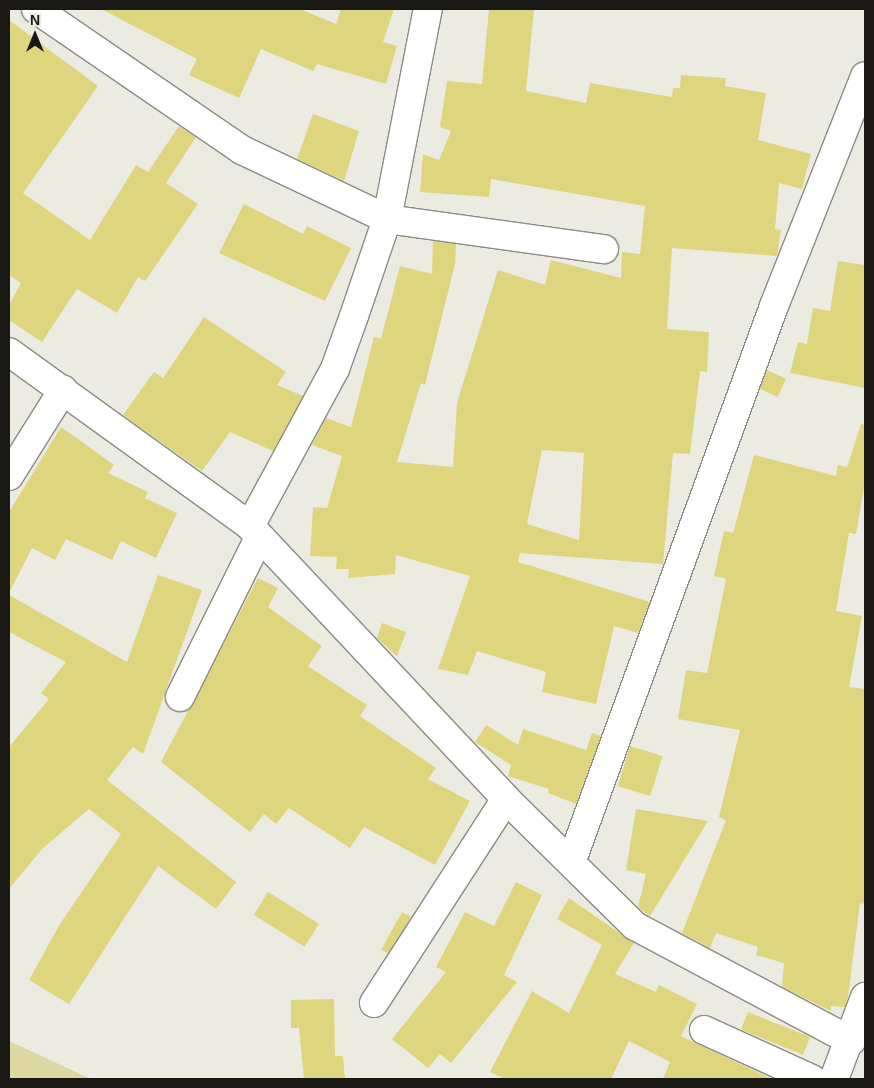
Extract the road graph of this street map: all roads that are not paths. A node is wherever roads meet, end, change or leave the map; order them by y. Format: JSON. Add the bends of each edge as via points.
{"nodes":[{"id":1,"x":36,"y":9,"type":"edge"},
{"id":2,"x":428,"y":9,"type":"edge"},
{"id":3,"x":865,"y":76,"type":"edge"},
{"id":4,"x":387,"y":219,"type":"junction"},
{"id":5,"x":604,"y":248,"type":"dead end"},
{"id":6,"x":9,"y":352,"type":"edge"},
{"id":7,"x":63,"y":390,"type":"junction"},
{"id":8,"x":9,"y":476,"type":"edge"},
{"id":9,"x":255,"y":532,"type":"junction"},
{"id":10,"x":180,"y":697,"type":"dead end"},
{"id":11,"x":506,"y":799,"type":"junction"},
{"id":12,"x":572,"y":860,"type":"junction"},
{"id":13,"x":865,"y":997,"type":"edge"},
{"id":14,"x":374,"y":1003,"type":"dead end"},
{"id":15,"x":704,"y":1030,"type":"dead end"},
{"id":16,"x":851,"y":1041,"type":"junction"},
{"id":17,"x":812,"y":1079,"type":"edge"},
{"id":18,"x":834,"y":1079,"type":"edge"}],
"edges":[{"from":1,"to":4,"type":"street","via":[[242,150]]},
{"from":2,"to":4,"type":"street"},
{"from":3,"to":12,"type":"street","via":[[774,306]]},
{"from":4,"to":5,"type":"street"},
{"from":4,"to":9,"type":"street","via":[[335,369]]},
{"from":6,"to":7,"type":"street"},
{"from":7,"to":8,"type":"street"},
{"from":7,"to":9,"type":"street"},
{"from":9,"to":10,"type":"street"},
{"from":9,"to":11,"type":"street"},
{"from":11,"to":12,"type":"street"},
{"from":11,"to":14,"type":"street"},
{"from":12,"to":16,"type":"street","via":[[635,926]]},
{"from":13,"to":16,"type":"street"},
{"from":15,"to":17,"type":"street"},
{"from":16,"to":18,"type":"street"}]}
